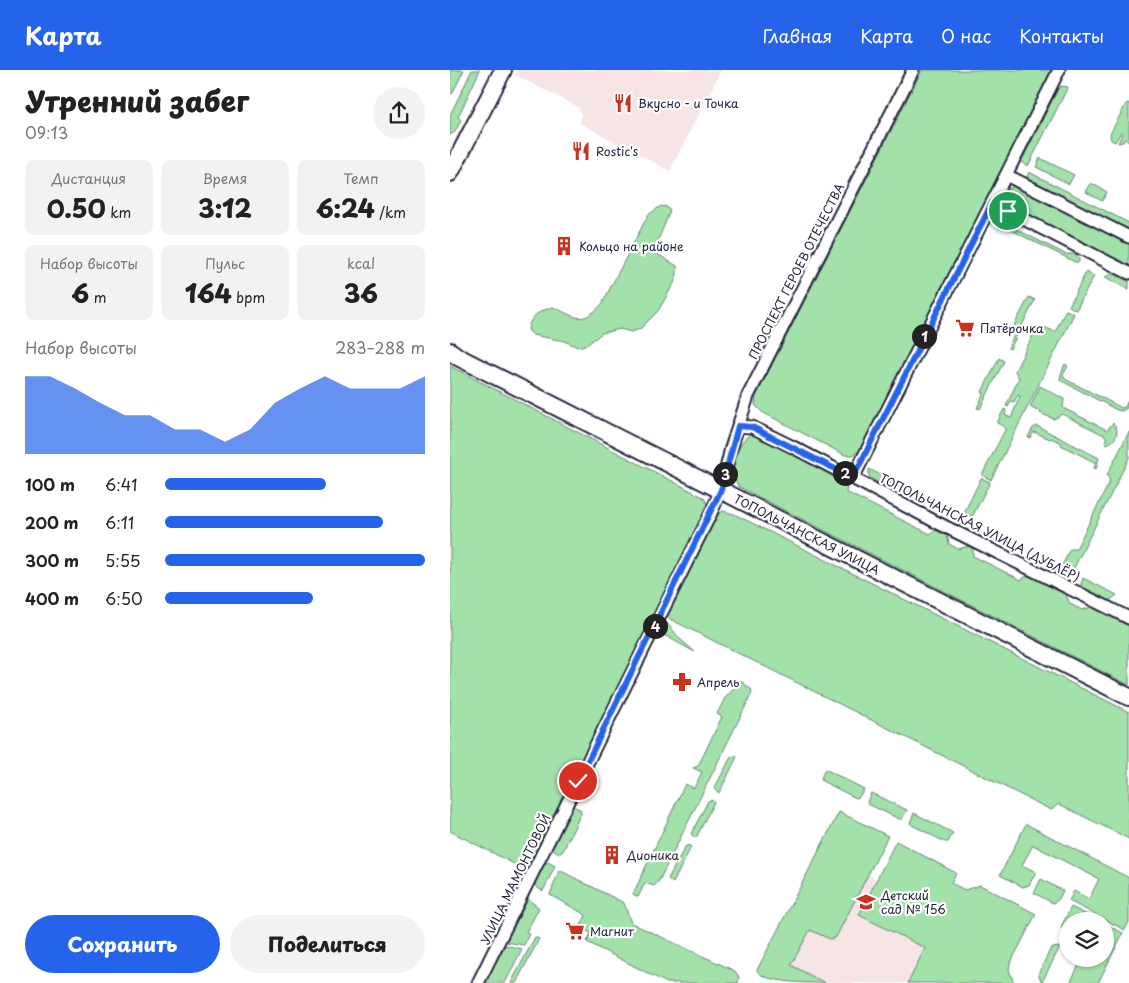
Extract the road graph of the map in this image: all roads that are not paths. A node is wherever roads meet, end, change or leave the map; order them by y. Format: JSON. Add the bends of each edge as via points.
{"nodes":[{"id":1,"x":503,"y":70,"type":"edge"},
{"id":2,"x":913,"y":70,"type":"edge"},
{"id":3,"x":1059,"y":70,"type":"edge"},
{"id":4,"x":450,"y":174,"type":"edge"},
{"id":5,"x":1006,"y":175,"type":"junction"},
{"id":6,"x":992,"y":203,"type":"junction"},
{"id":7,"x":1129,"y":237,"type":"edge"},
{"id":8,"x":1129,"y":273,"type":"edge"},
{"id":9,"x":452,"y":355,"type":"edge"},
{"id":10,"x":738,"y":426,"type":"junction"},
{"id":11,"x":853,"y":478,"type":"junction"},
{"id":12,"x":721,"y":490,"type":"junction"},
{"id":13,"x":1129,"y":618,"type":"edge"},
{"id":14,"x":1129,"y":697,"type":"edge"},
{"id":15,"x":478,"y":983,"type":"edge"}],
"edges":[{"from":1,"to":4,"type":"main road"},
{"from":2,"to":10,"type":"street","name":"ПРОСПЕКТ ГЕРОЕВ ОТЕЧЕСТВА","via":[[748,396]]},
{"from":3,"to":5,"type":"street"},
{"from":5,"to":6,"type":"street"},
{"from":5,"to":7,"type":"street"},
{"from":6,"to":8,"type":"street"},
{"from":6,"to":11,"type":"street"},
{"from":9,"to":12,"type":"main road","name":"ТОПОЛЬЧАНСКАЯ УЛИЦА"},
{"from":10,"to":11,"type":"street","name":"ТОПОЛЬЧАНСКАЯ УЛИЦА (ДУБЛЁР)","via":[[752,427]]},
{"from":10,"to":12,"type":"street","name":"ПРОСПЕКТ ГЕРОЕВ ОТЕЧЕСТВА"},
{"from":11,"to":13,"type":"street","name":"ТОПОЛЬЧАНСКАЯ УЛИЦА (ДУБЛЁР)"},
{"from":12,"to":14,"type":"main road","name":"ТОПОЛЬЧАНСКАЯ УЛИЦА"},
{"from":12,"to":15,"type":"street","name":"УЛИЦА МАМОНТОВОЙ"}]}
